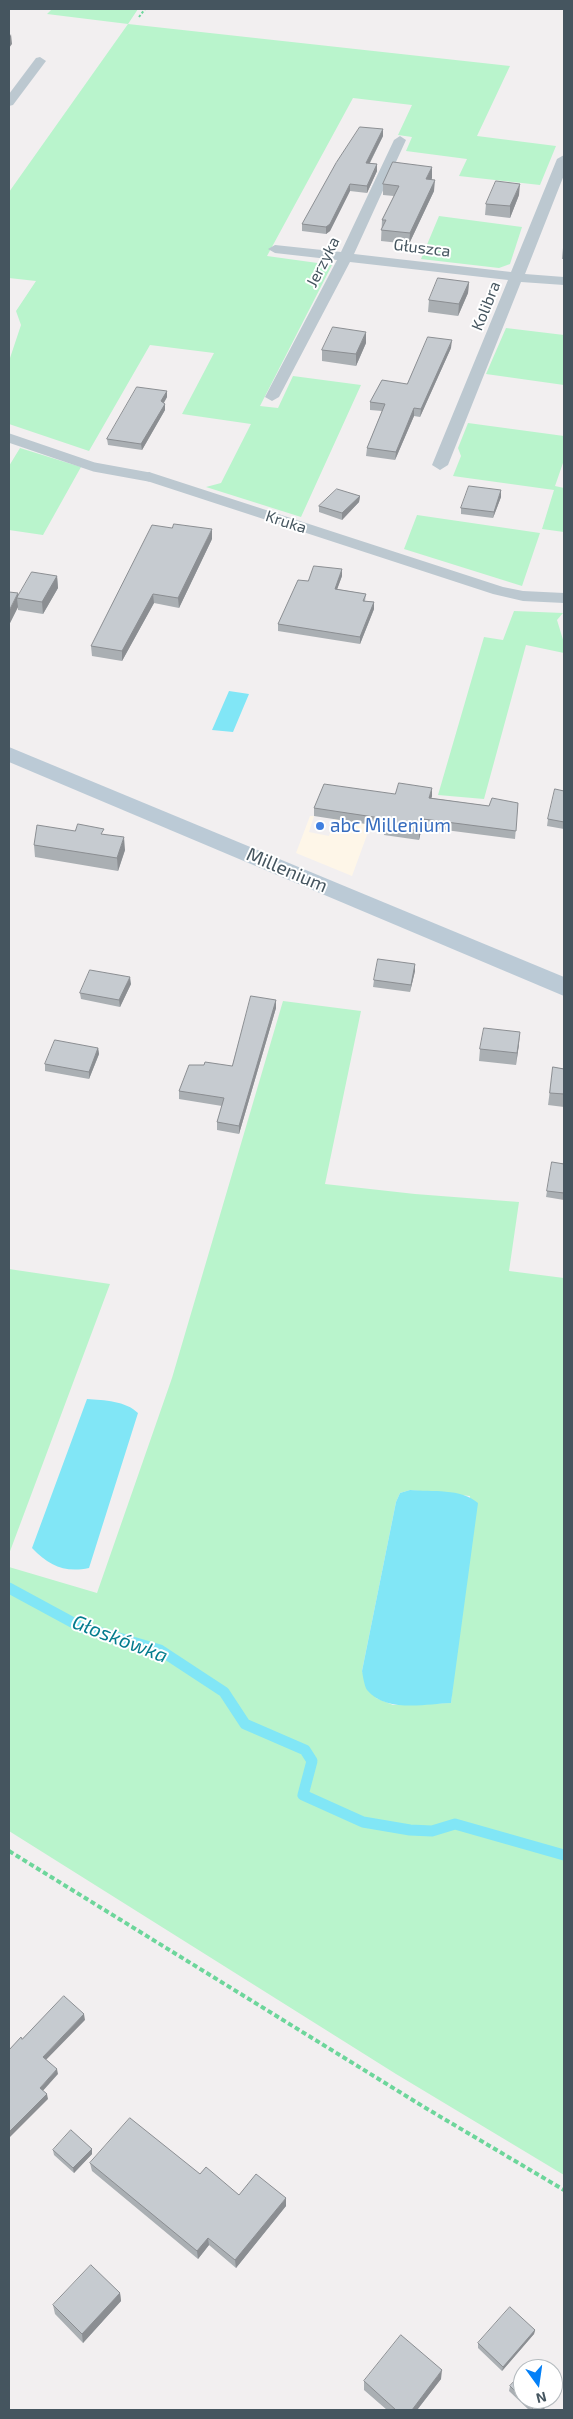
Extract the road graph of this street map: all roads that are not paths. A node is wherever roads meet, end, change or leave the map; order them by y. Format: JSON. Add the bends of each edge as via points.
{"nodes":[{"id":1,"x":40,"y":61,"type":"dead end"},
{"id":2,"x":9,"y":102,"type":"edge"},
{"id":3,"x":400,"y":140,"type":"dead end"},
{"id":4,"x":564,"y":159,"type":"edge"},
{"id":5,"x":275,"y":249,"type":"dead end"},
{"id":6,"x":346,"y":256,"type":"junction"},
{"id":7,"x":516,"y":277,"type":"junction"},
{"id":8,"x":564,"y":281,"type":"edge"},
{"id":9,"x":272,"y":397,"type":"dead end"},
{"id":10,"x":9,"y":438,"type":"edge"},
{"id":11,"x":440,"y":465,"type":"dead end"},
{"id":12,"x":149,"y":477,"type":"joint"},
{"id":13,"x":564,"y":598,"type":"edge"},
{"id":14,"x":9,"y":754,"type":"edge"},
{"id":15,"x":564,"y":987,"type":"edge"}],
"edges":[{"from":1,"to":2,"type":"street"},
{"from":3,"to":6,"type":"street","name":"Jerzyka"},
{"from":4,"to":7,"type":"street","name":"Kolibra"},
{"from":5,"to":6,"type":"street","name":"Głuszca"},
{"from":6,"to":7,"type":"street","name":"Głuszca"},
{"from":6,"to":9,"type":"street","name":"Jerzyka"},
{"from":7,"to":8,"type":"street","name":"Głuszca"},
{"from":7,"to":11,"type":"street","name":"Kolibra"},
{"from":10,"to":12,"type":"lane","name":"Kruka","via":[[94,467]]},
{"from":12,"to":13,"type":"street","name":"Kruka","via":[[499,591]]},
{"from":14,"to":15,"type":"street","name":"Millenium"}]}
